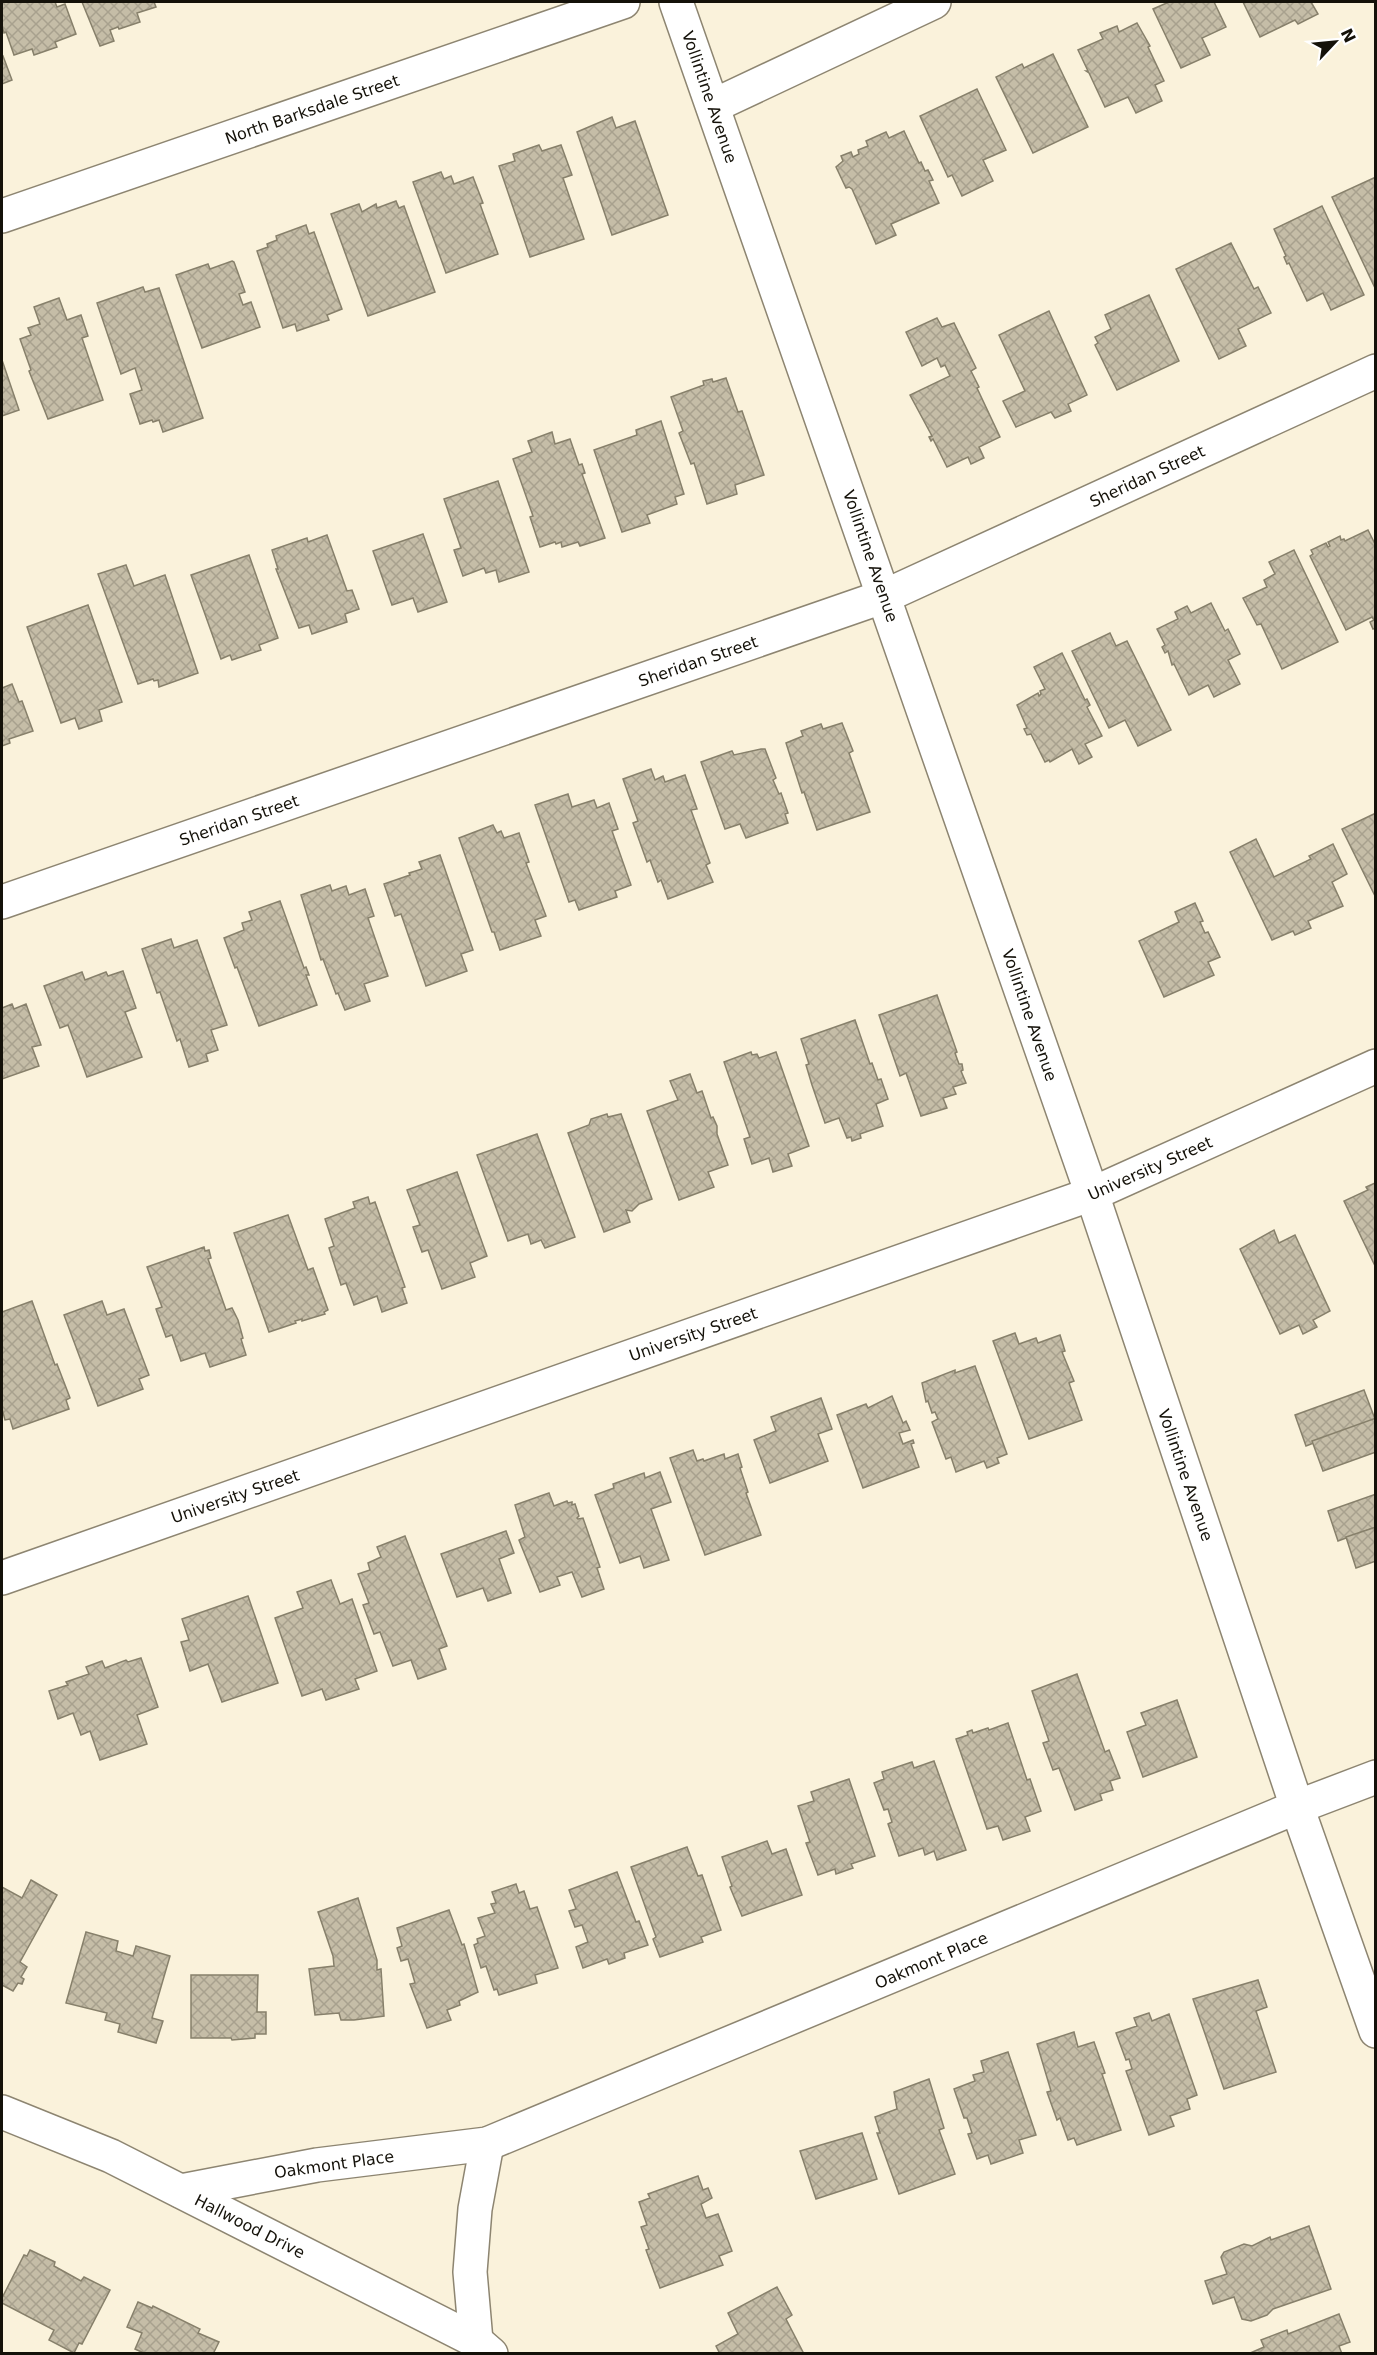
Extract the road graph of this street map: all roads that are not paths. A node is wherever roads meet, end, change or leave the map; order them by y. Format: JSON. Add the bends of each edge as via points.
{"nodes":[{"id":1,"x":623,"y":2,"type":"edge"},
{"id":2,"x":676,"y":2,"type":"edge"},
{"id":3,"x":934,"y":2,"type":"edge"},
{"id":4,"x":713,"y":106,"type":"junction"},
{"id":5,"x":2,"y":216,"type":"edge"},
{"id":6,"x":1376,"y":370,"type":"edge"},
{"id":7,"x":885,"y":596,"type":"junction"},
{"id":8,"x":2,"y":902,"type":"edge"},
{"id":9,"x":1376,"y":1066,"type":"edge"},
{"id":10,"x":1092,"y":1194,"type":"junction"},
{"id":11,"x":2,"y":1578,"type":"edge"},
{"id":12,"x":1376,"y":1777,"type":"edge"},
{"id":13,"x":1297,"y":1807,"type":"junction"},
{"id":14,"x":1376,"y":2031,"type":"edge"},
{"id":15,"x":2,"y":2112,"type":"edge"},
{"id":16,"x":487,"y":2144,"type":"junction"},
{"id":17,"x":181,"y":2191,"type":"junction"},
{"id":18,"x":484,"y":2347,"type":"edge"}],
"edges":[{"from":1,"to":5,"type":"street","name":"North Barksdale Street"},
{"from":2,"to":4,"type":"street","name":"Vollintine Avenue"},
{"from":3,"to":4,"type":"street"},
{"from":4,"to":7,"type":"street","name":"Vollintine Avenue"},
{"from":6,"to":7,"type":"street","name":"Sheridan Street"},
{"from":7,"to":8,"type":"street","name":"Sheridan Street"},
{"from":7,"to":10,"type":"street","name":"Vollintine Avenue"},
{"from":9,"to":10,"type":"street","name":"University Street"},
{"from":10,"to":11,"type":"street","name":"University Street"},
{"from":10,"to":13,"type":"street","name":"Vollintine Avenue"},
{"from":12,"to":13,"type":"street","name":"Oakmont Place"},
{"from":13,"to":14,"type":"street","name":"Vollintine Avenue"},
{"from":13,"to":16,"type":"street","name":"Oakmont Place"},
{"from":15,"to":17,"type":"street","name":"Hallwood Drive","via":[[111,2156]]},
{"from":16,"to":17,"type":"street","name":"Oakmont Place","via":[[317,2165]]},
{"from":16,"to":18,"type":"street","via":[[475,2209],[470,2272]]},
{"from":17,"to":18,"type":"street","name":"Hallwood Drive"}]}
